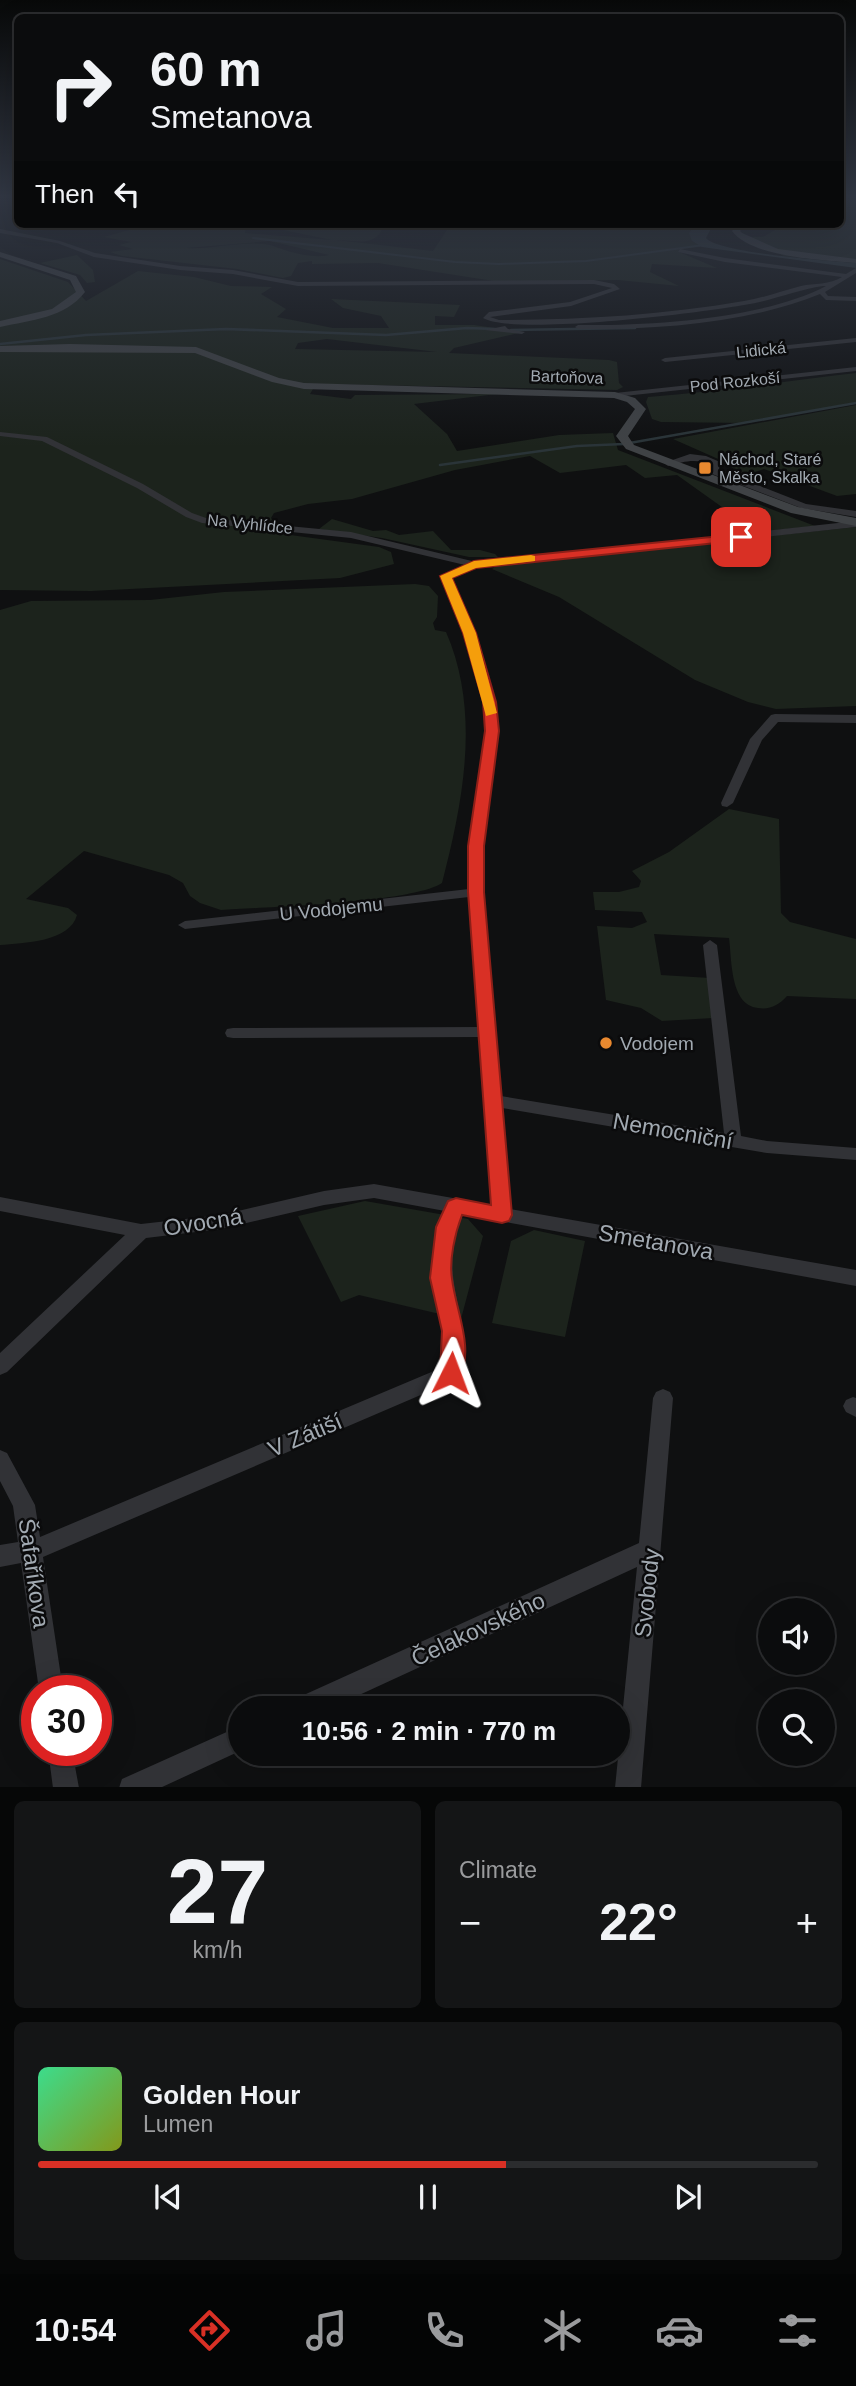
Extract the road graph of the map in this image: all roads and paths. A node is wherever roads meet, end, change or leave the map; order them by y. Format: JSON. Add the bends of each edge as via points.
{"nodes":[{"id":1,"x":74,"y":280,"type":"edge"},
{"id":2,"x":278,"y":280,"type":"edge"},
{"id":3,"x":841,"y":280,"type":"edge"},
{"id":4,"x":834,"y":284,"type":"junction"},
{"id":5,"x":824,"y":295,"type":"junction"},
{"id":6,"x":856,"y":299,"type":"edge"},
{"id":7,"x":703,"y":323,"type":"dead end"},
{"id":8,"x":0,"y":324,"type":"edge"},
{"id":9,"x":522,"y":332,"type":"dead end"},
{"id":10,"x":856,"y":340,"type":"edge"},
{"id":11,"x":0,"y":349,"type":"edge"},
{"id":12,"x":665,"y":360,"type":"dead end"},
{"id":13,"x":856,"y":369,"type":"edge"},
{"id":14,"x":615,"y":395,"type":"junction"},
{"id":15,"x":0,"y":434,"type":"edge"},
{"id":16,"x":668,"y":463,"type":"junction"},
{"id":17,"x":712,"y":474,"type":"junction"},
{"id":18,"x":856,"y":514,"type":"edge"},
{"id":19,"x":856,"y":523,"type":"edge"},
{"id":20,"x":474,"y":565,"type":"junction"},
{"id":21,"x":856,"y":719,"type":"edge"},
{"id":22,"x":727,"y":803,"type":"dead end"},
{"id":23,"x":476,"y":892,"type":"junction"},
{"id":24,"x":185,"y":925,"type":"dead end"},
{"id":25,"x":710,"y":944,"type":"dead end"},
{"id":26,"x":486,"y":1032,"type":"junction"},
{"id":27,"x":233,"y":1033,"type":"dead end"},
{"id":28,"x":491,"y":1100,"type":"junction"},
{"id":29,"x":733,"y":1141,"type":"junction"},
{"id":30,"x":856,"y":1154,"type":"edge"},
{"id":31,"x":0,"y":1203,"type":"edge"},
{"id":32,"x":456,"y":1206,"type":"junction"},
{"id":33,"x":502,"y":1215,"type":"junction"},
{"id":34,"x":141,"y":1231,"type":"junction"},
{"id":35,"x":856,"y":1278,"type":"edge"},
{"id":36,"x":0,"y":1366,"type":"edge"},
{"id":37,"x":663,"y":1398,"type":"dead end"},
{"id":38,"x":0,"y":1460,"type":"edge"},
{"id":39,"x":651,"y":1549,"type":"junction"},
{"id":40,"x":31,"y":1551,"type":"junction"},
{"id":41,"x":0,"y":1556,"type":"edge"},
{"id":42,"x":49,"y":1675,"type":"edge"},
{"id":43,"x":330,"y":1696,"type":"edge"},
{"id":44,"x":228,"y":1743,"type":"edge"},
{"id":45,"x":63,"y":1766,"type":"edge"},
{"id":46,"x":66,"y":1787,"type":"edge"},
{"id":47,"x":131,"y":1787,"type":"edge"},
{"id":48,"x":628,"y":1787,"type":"edge"}],
"edges":[{"from":1,"to":8,"type":"street","via":[[81,292],[71,303]]},
{"from":2,"to":4,"type":"street","via":[[298,284],[594,282],[617,289],[571,304],[486,318],[499,323],[743,303],[811,285]]},
{"from":3,"to":4,"type":"street"},
{"from":4,"to":5,"type":"street"},
{"from":5,"to":6,"type":"street"},
{"from":5,"to":7,"type":"street","via":[[784,313]]},
{"from":5,"to":9,"type":"street","via":[[788,307],[724,318],[608,328],[488,330]]},
{"from":10,"to":12,"type":"street","name":"Lidická"},
{"from":11,"to":14,"type":"street","name":"Bartoňova","via":[[192,349],[281,381],[327,387]]},
{"from":13,"to":14,"type":"street","name":"Pod Rozkoší"},
{"from":14,"to":16,"type":"street","name":"Bartoňova","via":[[641,409],[622,436],[624,442]]},
{"from":15,"to":20,"type":"street","name":"Na Vyhlídce","via":[[44,439],[205,521],[351,535]]},
{"from":16,"to":17,"type":"street","name":"Bartoňova"},
{"from":16,"to":17,"type":"street","via":[[703,458],[717,464]]},
{"from":17,"to":18,"type":"street","via":[[804,506]]},
{"from":17,"to":19,"type":"street","name":"Bartoňova","via":[[795,510]]},
{"from":19,"to":20,"type":"street"},
{"from":20,"to":23,"type":"street","via":[[446,576],[470,633],[490,702],[492,731],[476,846]]},
{"from":21,"to":22,"type":"street","via":[[775,718],[756,739]]},
{"from":23,"to":24,"type":"street","name":"U Vodojemu"},
{"from":23,"to":26,"type":"street"},
{"from":25,"to":29,"type":"street"},
{"from":26,"to":27,"type":"street"},
{"from":26,"to":28,"type":"street"},
{"from":28,"to":29,"type":"street","name":"Nemocniční"},
{"from":28,"to":33,"type":"street"},
{"from":29,"to":30,"type":"street","name":"Nemocniční"},
{"from":31,"to":34,"type":"street"},
{"from":32,"to":33,"type":"street","name":"Smetanova"},
{"from":32,"to":34,"type":"street","name":"Ovocná","via":[[374,1191],[220,1222]]},
{"from":32,"to":40,"type":"street","name":"V Zátiší","via":[[447,1227],[441,1278],[453,1331],[451,1373]]},
{"from":33,"to":35,"type":"street","name":"Smetanova"},
{"from":34,"to":36,"type":"street","name":"Ovocná"},
{"from":37,"to":39,"type":"street","name":"Svobody"},
{"from":38,"to":40,"type":"street","name":"Šafaříkova","via":[[23,1505]]},
{"from":39,"to":43,"type":"street","name":"Čelakovského"},
{"from":39,"to":48,"type":"street","name":"Svobody"},
{"from":40,"to":41,"type":"street","name":"V Zátiší"},
{"from":40,"to":42,"type":"street","name":"Šafaříkova"},
{"from":44,"to":47,"type":"street"},
{"from":45,"to":46,"type":"street"}]}
